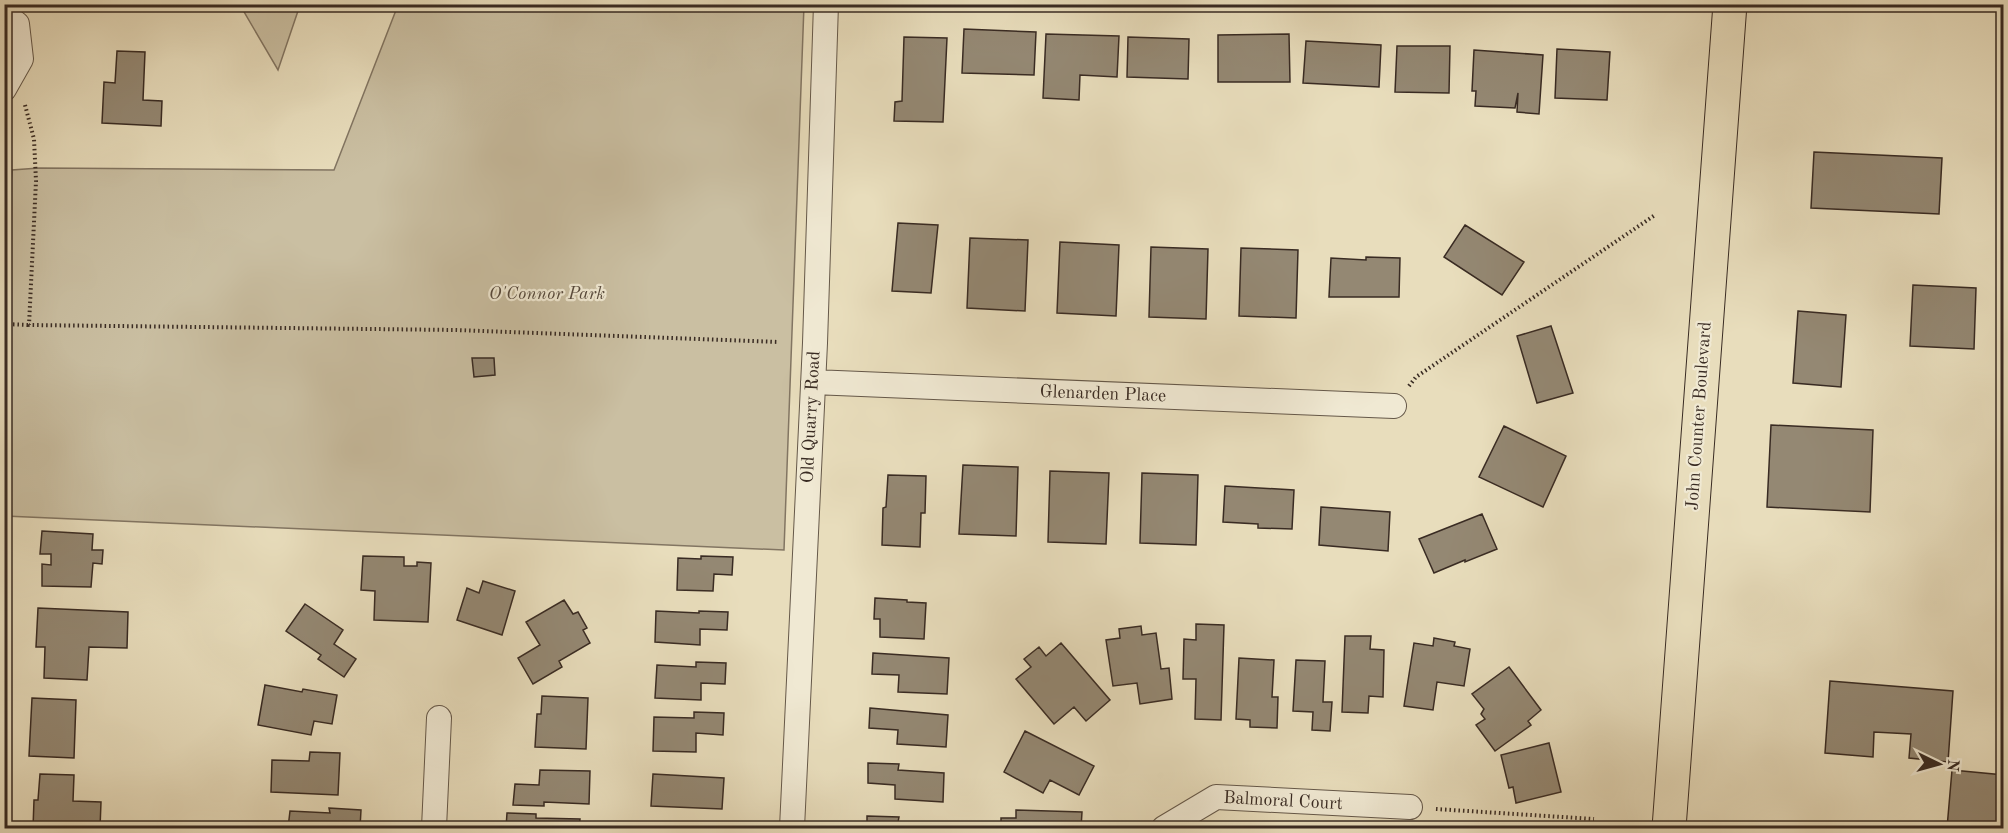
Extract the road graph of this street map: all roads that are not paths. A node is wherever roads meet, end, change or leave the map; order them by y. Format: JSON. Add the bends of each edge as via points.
{"nodes":[{"id":1,"x":826,"y":4,"type":"edge"},
{"id":2,"x":1730,"y":4,"type":"edge"},
{"id":3,"x":4,"y":14,"type":"edge"},
{"id":4,"x":10,"y":79,"type":"edge"},
{"id":5,"x":813,"y":382,"type":"junction"},
{"id":6,"x":1394,"y":406,"type":"road end"},
{"id":7,"x":439,"y":718,"type":"dead end"},
{"id":8,"x":1410,"y":807,"type":"road end"},
{"id":9,"x":434,"y":828,"type":"edge"},
{"id":10,"x":792,"y":828,"type":"edge"},
{"id":11,"x":1164,"y":828,"type":"edge"},
{"id":12,"x":1668,"y":828,"type":"edge"}],
"edges":[{"from":1,"to":5,"type":"street","name":"Old Quarry Road"},
{"from":2,"to":12,"type":"main road","name":"John Counter Boulevard"},
{"from":3,"to":4,"type":"street","via":[[17,24],[21,60]]},
{"from":5,"to":6,"type":"street","name":"Glenarden Place"},
{"from":5,"to":10,"type":"street","name":"Old Quarry Road"},
{"from":7,"to":9,"type":"street"},
{"from":8,"to":11,"type":"street","name":"Balmoral Court","via":[[1216,797]]}]}
